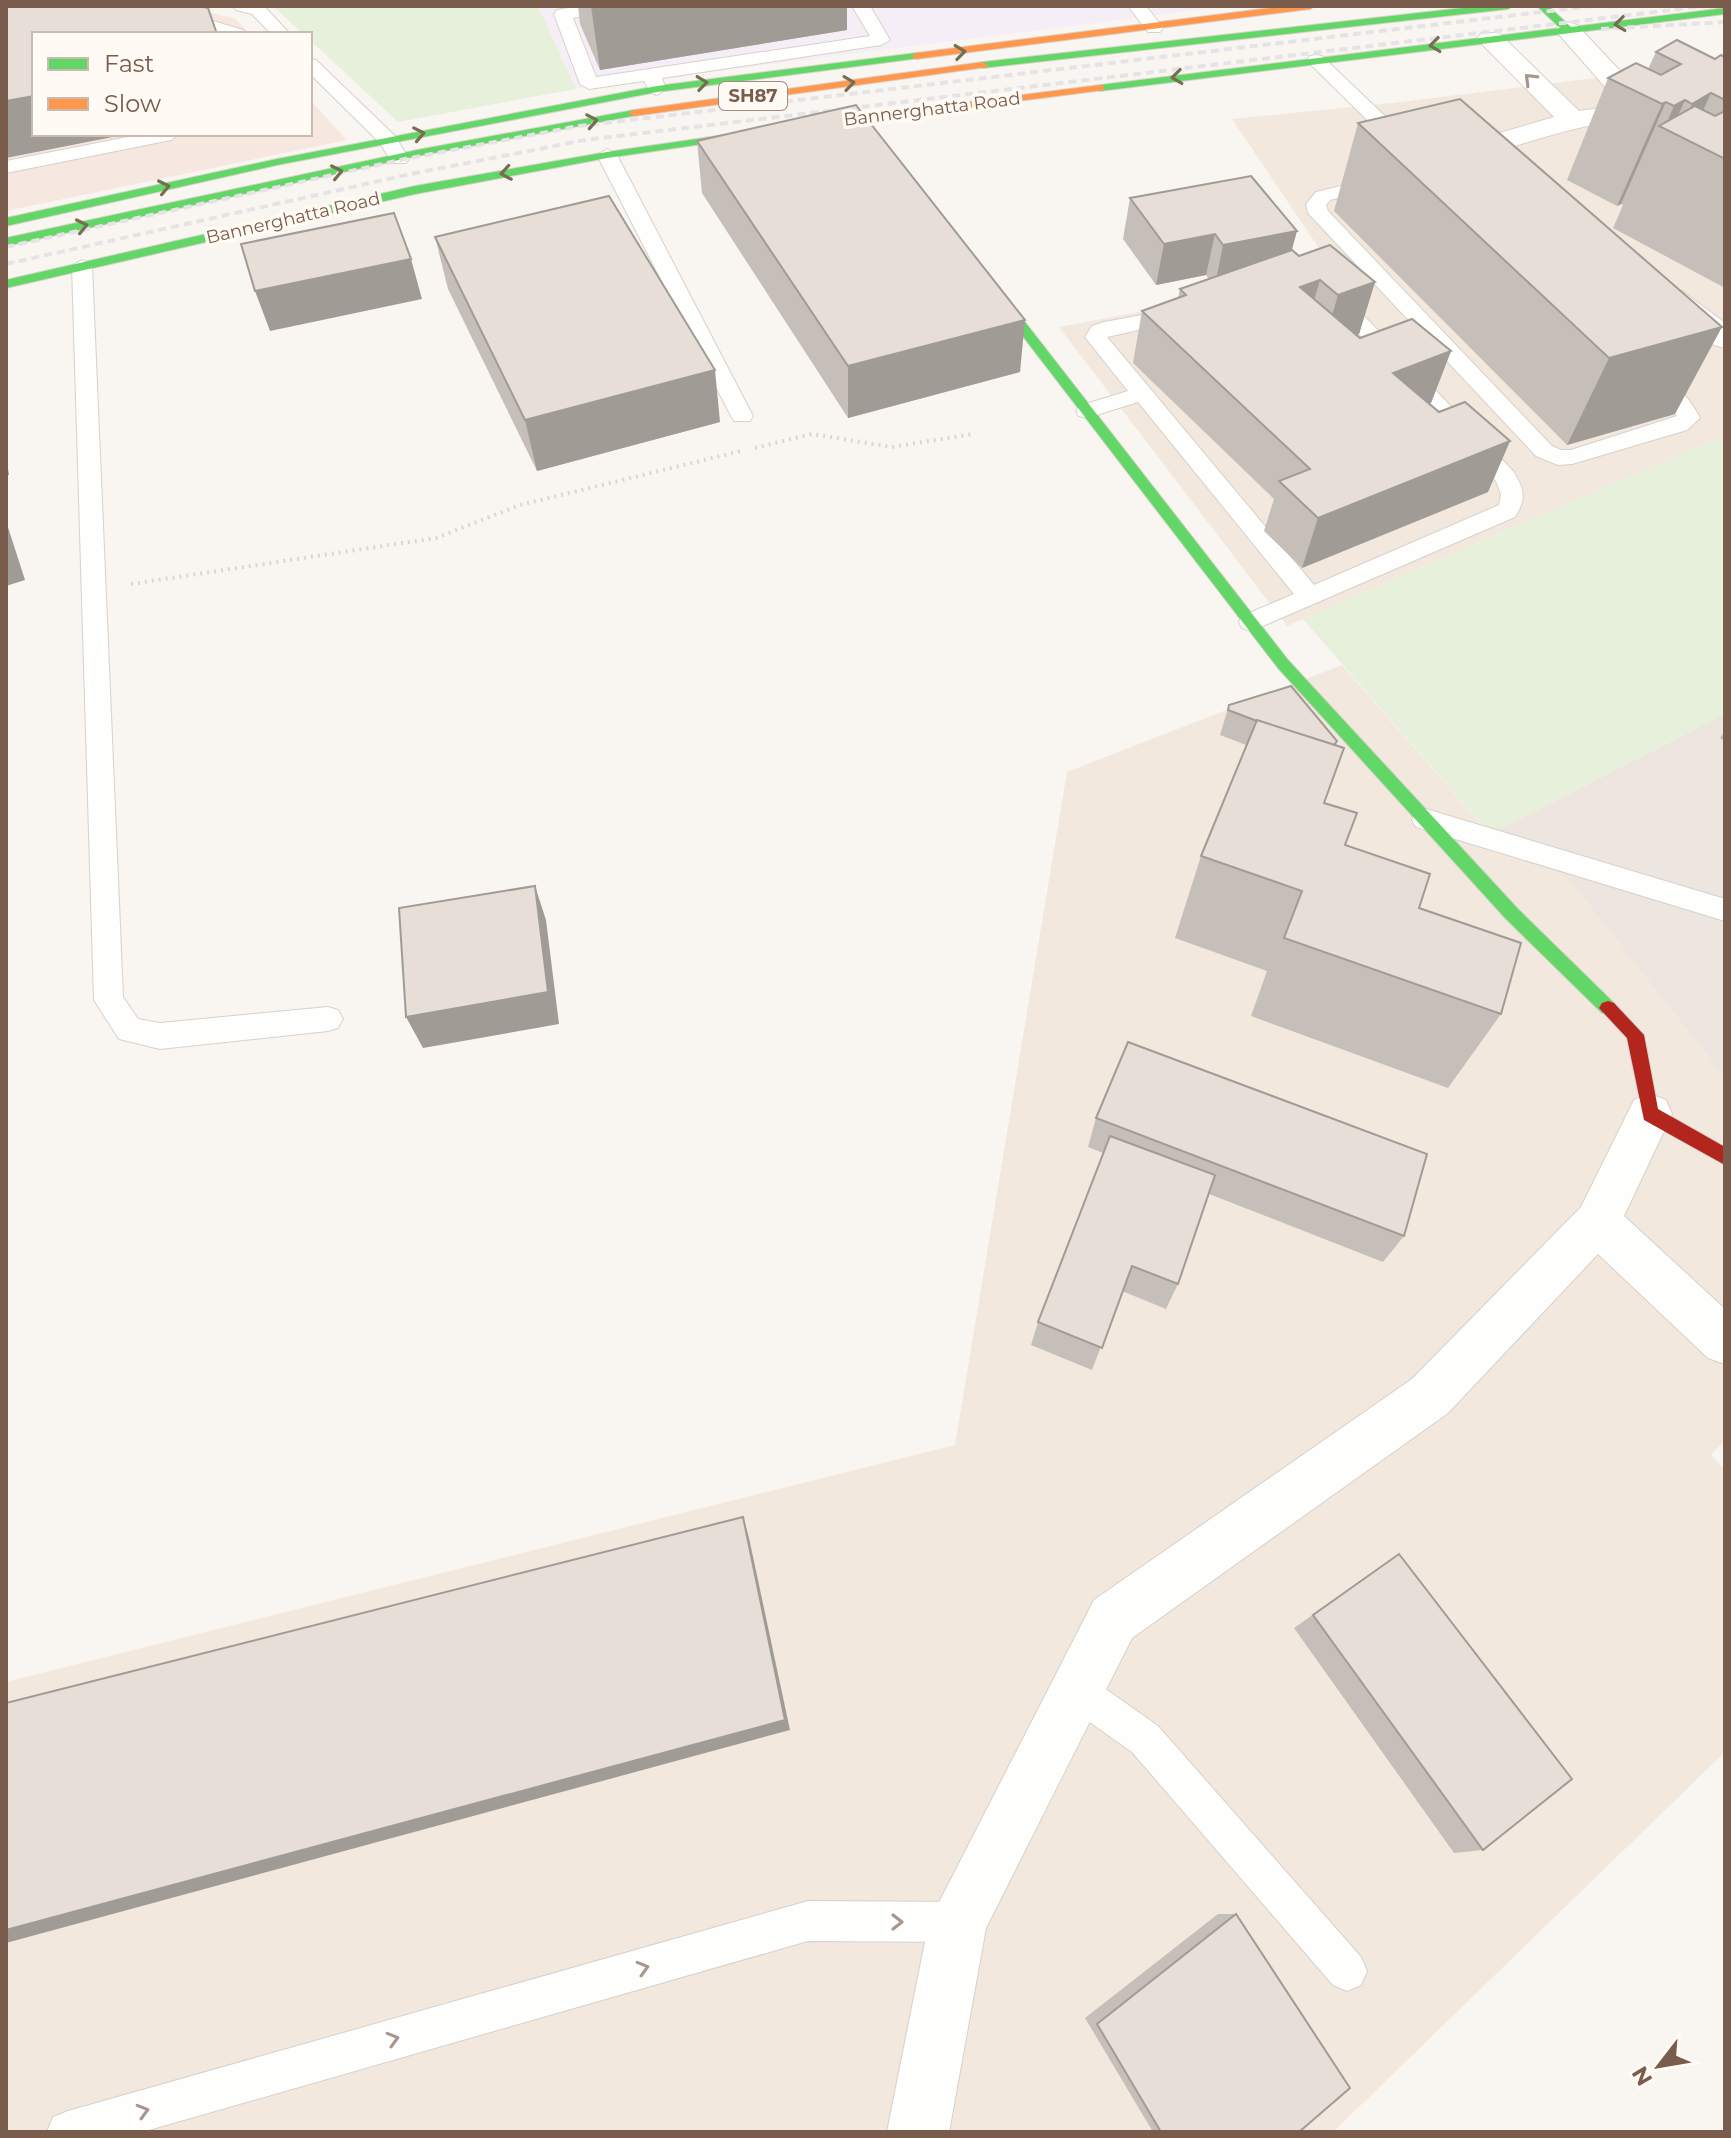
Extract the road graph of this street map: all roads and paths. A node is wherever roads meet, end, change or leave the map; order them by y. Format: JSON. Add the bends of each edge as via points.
{"nodes":[{"id":1,"x":145,"y":6,"type":"edge"},
{"id":2,"x":242,"y":6,"type":"edge"},
{"id":3,"x":588,"y":6,"type":"edge"},
{"id":4,"x":861,"y":6,"type":"edge"},
{"id":5,"x":1137,"y":6,"type":"edge"},
{"id":6,"x":1310,"y":6,"type":"edge"},
{"id":7,"x":1509,"y":6,"type":"edge"},
{"id":8,"x":1542,"y":6,"type":"edge"},
{"id":9,"x":1725,"y":11,"type":"edge"},
{"id":10,"x":1154,"y":28,"type":"junction"},
{"id":11,"x":276,"y":29,"type":"edge"},
{"id":12,"x":1568,"y":30,"type":"junction"},
{"id":13,"x":233,"y":32,"type":"edge"},
{"id":14,"x":254,"y":32,"type":"edge"},
{"id":15,"x":1490,"y":39,"type":"junction"},
{"id":16,"x":1316,"y":60,"type":"junction"},
{"id":17,"x":312,"y":66,"type":"edge"},
{"id":18,"x":654,"y":82,"type":"junction"},
{"id":19,"x":1642,"y":111,"type":"junction"},
{"id":20,"x":1571,"y":119,"type":"junction"},
{"id":21,"x":1725,"y":128,"type":"edge"},
{"id":22,"x":161,"y":136,"type":"edge"},
{"id":23,"x":388,"y":140,"type":"junction"},
{"id":24,"x":607,"y":155,"type":"junction"},
{"id":25,"x":399,"y":159,"type":"junction"},
{"id":26,"x":1420,"y":160,"type":"edge"},
{"id":27,"x":6,"y":167,"type":"edge"},
{"id":28,"x":1387,"y":169,"type":"edge"},
{"id":29,"x":1548,"y":206,"type":"edge"},
{"id":30,"x":6,"y":222,"type":"edge"},
{"id":31,"x":6,"y":242,"type":"edge"},
{"id":32,"x":973,"y":264,"type":"edge"},
{"id":33,"x":82,"y":266,"type":"junction"},
{"id":34,"x":1649,"y":281,"type":"edge"},
{"id":35,"x":6,"y":284,"type":"edge"},
{"id":36,"x":1310,"y":290,"type":"edge"},
{"id":37,"x":1203,"y":310,"type":"edge"},
{"id":38,"x":1725,"y":338,"type":"edge"},
{"id":39,"x":1638,"y":365,"type":"edge"},
{"id":40,"x":1141,"y":394,"type":"junction"},
{"id":41,"x":1087,"y":411,"type":"junction"},
{"id":42,"x":742,"y":416,"type":"dead end"},
{"id":43,"x":973,"y":434,"type":"dead end"},
{"id":44,"x":94,"y":589,"type":"junction"},
{"id":45,"x":1309,"y":596,"type":"junction"},
{"id":46,"x":1251,"y":622,"type":"junction"},
{"id":47,"x":1426,"y":820,"type":"junction"},
{"id":48,"x":1725,"y":910,"type":"edge"},
{"id":49,"x":328,"y":1019,"type":"dead end"},
{"id":50,"x":1650,"y":1114,"type":"junction"},
{"id":51,"x":1725,"y":1157,"type":"edge"},
{"id":52,"x":1597,"y":1222,"type":"junction"},
{"id":53,"x":1725,"y":1341,"type":"edge"},
{"id":54,"x":1077,"y":1691,"type":"junction"},
{"id":55,"x":958,"y":1922,"type":"junction"},
{"id":56,"x":1347,"y":1971,"type":"dead end"},
{"id":57,"x":68,"y":2132,"type":"edge"},
{"id":58,"x":918,"y":2132,"type":"edge"}],
"edges":[{"from":1,"to":13,"type":"lane"},
{"from":2,"to":11,"type":"lane","via":[[258,10]]},
{"from":3,"to":18,"type":"lane","via":[[590,10],[563,14],[589,84]]},
{"from":4,"to":18,"type":"lane","via":[[881,40]]},
{"from":5,"to":10,"type":"lane"},
{"from":6,"to":10,"type":"main road"},
{"from":25,"to":7,"type":"main road","name":"Bannerghatta Road","number":"SH87","one_way":true,"via":[[665,108],[950,69]]},
{"from":8,"to":12,"type":"main road"},
{"from":9,"to":12,"type":"main road","name":"Bannerghatta Road","number":"SH87","one_way":true},
{"from":18,"to":10,"type":"main road","one_way":true},
{"from":11,"to":14,"type":"lane"},
{"from":12,"to":15,"type":"main road","name":"Bannerghatta Road","number":"SH87"},
{"from":12,"to":19,"type":"street"},
{"from":15,"to":16,"type":"main road","name":"Bannerghatta Road","number":"SH87","one_way":true},
{"from":20,"to":15,"type":"street","one_way":true},
{"from":16,"to":24,"type":"main road","name":"Bannerghatta Road","number":"SH87","one_way":true},
{"from":16,"to":26,"type":"lane","via":[[1372,127]]},
{"from":17,"to":23,"type":"lane"},
{"from":23,"to":18,"type":"main road","one_way":true},
{"from":19,"to":20,"type":"street"},
{"from":19,"to":21,"type":"street","via":[[1680,113]]},
{"from":20,"to":29,"type":"street","via":[[1499,142],[1496,161]]},
{"from":22,"to":27,"type":"lane"},
{"from":23,"to":25,"type":"lane"},
{"from":30,"to":23,"type":"main road","one_way":true},
{"from":24,"to":33,"type":"main road","name":"Bannerghatta Road","number":"SH87","one_way":true,"via":[[415,190]]},
{"from":24,"to":42,"type":"lane"},
{"from":31,"to":25,"type":"main road","name":"Bannerghatta Road","number":"SH87","one_way":true},
{"from":28,"to":39,"type":"lane","via":[[1323,196],[1316,204],[1318,213],[1544,451],[1572,457],[1689,418]]},
{"from":32,"to":41,"type":"main road"},
{"from":33,"to":35,"type":"main road","name":"Bannerghatta Road","number":"SH87"},
{"from":33,"to":44,"type":"lane"},
{"from":34,"to":38,"type":"street"},
{"from":36,"to":45,"type":"lane","via":[[1337,297],[1505,476],[1513,503],[1507,511]]},
{"from":37,"to":40,"type":"lane","via":[[1100,331],[1098,343]]},
{"from":40,"to":41,"type":"lane"},
{"from":40,"to":45,"type":"lane"},
{"from":41,"to":46,"type":"main road"},
{"from":43,"to":44,"type":"path","via":[[892,447],[812,434],[520,505],[436,538]]},
{"from":44,"to":49,"type":"lane","via":[[109,1000],[129,1030],[160,1036]]},
{"from":45,"to":46,"type":"lane"},
{"from":46,"to":47,"type":"main road"},
{"from":47,"to":48,"type":"lane"},
{"from":47,"to":50,"type":"main road","via":[[1635,1035]]},
{"from":50,"to":51,"type":"main road"},
{"from":50,"to":52,"type":"street"},
{"from":52,"to":53,"type":"street"},
{"from":52,"to":54,"type":"street","via":[[1430,1396],[1113,1619]]},
{"from":54,"to":55,"type":"street"},
{"from":54,"to":56,"type":"lane","via":[[1145,1739]]},
{"from":57,"to":55,"type":"lane","one_way":true,"via":[[808,1921]]},
{"from":55,"to":58,"type":"street"}]}
